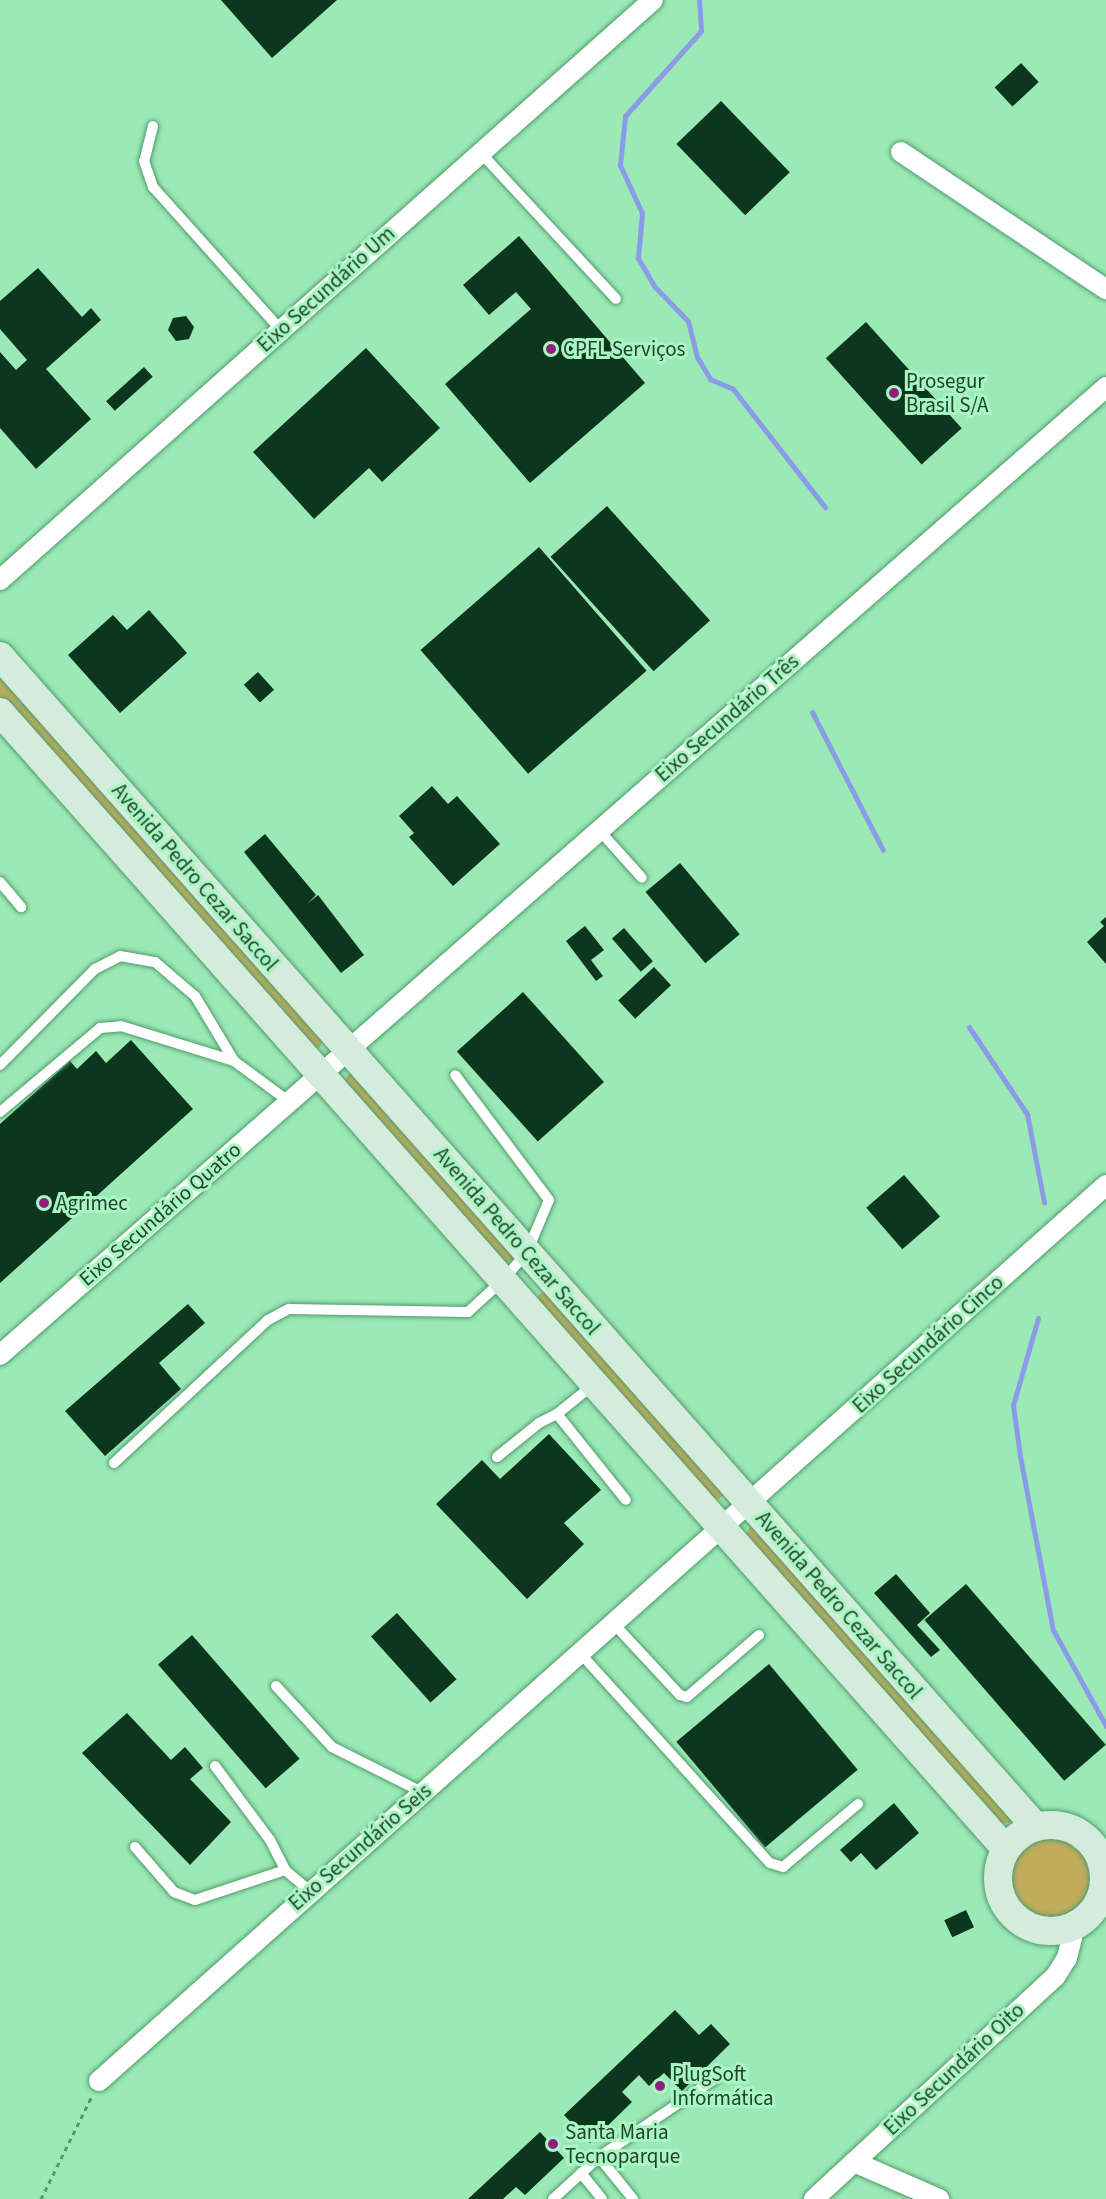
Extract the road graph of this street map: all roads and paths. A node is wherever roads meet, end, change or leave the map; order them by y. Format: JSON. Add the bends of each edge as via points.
{"nodes":[{"id":1,"x":653,"y":0,"type":"edge"},
{"id":2,"x":153,"y":126,"type":"dead end"},
{"id":3,"x":480,"y":153,"type":"junction"},
{"id":4,"x":901,"y":153,"type":"dead end"},
{"id":5,"x":1106,"y":289,"type":"edge"},
{"id":6,"x":616,"y":299,"type":"dead end"},
{"id":7,"x":280,"y":330,"type":"junction"},
{"id":8,"x":1106,"y":387,"type":"edge"},
{"id":9,"x":0,"y":580,"type":"edge"},
{"id":10,"x":0,"y":656,"type":"edge"},
{"id":11,"x":0,"y":712,"type":"edge"},
{"id":12,"x":599,"y":830,"type":"junction"},
{"id":13,"x":642,"y":878,"type":"dead end"},
{"id":14,"x":0,"y":882,"type":"edge"},
{"id":15,"x":21,"y":907,"type":"dead end"},
{"id":16,"x":348,"y":1049,"type":"junction"},
{"id":17,"x":234,"y":1061,"type":"junction"},
{"id":18,"x":0,"y":1065,"type":"edge"},
{"id":19,"x":320,"y":1073,"type":"junction"},
{"id":20,"x":455,"y":1075,"type":"dead end"},
{"id":21,"x":288,"y":1101,"type":"junction"},
{"id":22,"x":0,"y":1112,"type":"edge"},
{"id":23,"x":1106,"y":1185,"type":"edge"},
{"id":24,"x":527,"y":1252,"type":"junction"},
{"id":25,"x":503,"y":1280,"type":"junction"},
{"id":26,"x":0,"y":1355,"type":"edge"},
{"id":27,"x":594,"y":1383,"type":"junction"},
{"id":28,"x":557,"y":1414,"type":"junction"},
{"id":29,"x":497,"y":1457,"type":"dead end"},
{"id":30,"x":114,"y":1463,"type":"dead end"},
{"id":31,"x":626,"y":1500,"type":"dead end"},
{"id":32,"x":750,"y":1504,"type":"junction"},
{"id":33,"x":722,"y":1528,"type":"junction"},
{"id":34,"x":614,"y":1624,"type":"junction"},
{"id":35,"x":759,"y":1635,"type":"dead end"},
{"id":36,"x":580,"y":1653,"type":"junction"},
{"id":37,"x":276,"y":1686,"type":"dead end"},
{"id":38,"x":216,"y":1766,"type":"dead end"},
{"id":39,"x":422,"y":1792,"type":"junction"},
{"id":40,"x":858,"y":1804,"type":"dead end"},
{"id":41,"x":1035,"y":1826,"type":"junction"},
{"id":42,"x":135,"y":1847,"type":"dead end"},
{"id":43,"x":1005,"y":1848,"type":"junction"},
{"id":44,"x":285,"y":1870,"type":"junction"},
{"id":45,"x":310,"y":1891,"type":"junction"},
{"id":46,"x":1075,"y":1927,"type":"junction"},
{"id":47,"x":719,"y":2076,"type":"dead end"},
{"id":48,"x":99,"y":2081,"type":"joint"},
{"id":49,"x":599,"y":2157,"type":"junction"},
{"id":50,"x":854,"y":2162,"type":"junction"},
{"id":51,"x":581,"y":2173,"type":"junction"},
{"id":52,"x":41,"y":2199,"type":"edge"},
{"id":53,"x":553,"y":2199,"type":"edge"},
{"id":54,"x":602,"y":2199,"type":"edge"},
{"id":55,"x":633,"y":2199,"type":"edge"},
{"id":56,"x":814,"y":2199,"type":"edge"},
{"id":57,"x":939,"y":2199,"type":"edge"}],
"edges":[{"from":1,"to":3,"type":"street","name":"Eixo Secundário Um"},
{"from":2,"to":7,"type":"lane","via":[[144,161],[153,188]]},
{"from":3,"to":6,"type":"lane"},
{"from":3,"to":7,"type":"street","name":"Eixo Secundário Um"},
{"from":4,"to":5,"type":"street"},
{"from":7,"to":9,"type":"street","name":"Eixo Secundário Um"},
{"from":8,"to":12,"type":"street","name":"Eixo Secundário Três"},
{"from":10,"to":16,"type":"street","name":"Avenida Pedro Cezar Saccol"},
{"from":11,"to":19,"type":"street","name":"Avenida Pedro Cezar Saccol"},
{"from":12,"to":13,"type":"lane"},
{"from":12,"to":16,"type":"street","name":"Eixo Secundário Três"},
{"from":14,"to":15,"type":"lane"},
{"from":16,"to":19,"type":"street","name":"Eixo Secundário Três"},
{"from":16,"to":24,"type":"street","name":"Avenida Pedro Cezar Saccol"},
{"from":17,"to":18,"type":"lane","via":[[195,996],[155,962],[120,957],[95,969]]},
{"from":17,"to":21,"type":"lane"},
{"from":17,"to":22,"type":"lane","via":[[122,1026],[100,1028]]},
{"from":19,"to":21,"type":"street","name":"Eixo Secundário Quatro"},
{"from":19,"to":25,"type":"street","name":"Avenida Pedro Cezar Saccol"},
{"from":20,"to":24,"type":"lane","via":[[549,1200]]},
{"from":21,"to":26,"type":"street","name":"Eixo Secundário Quatro"},
{"from":23,"to":32,"type":"street","name":"Eixo Secundário Cinco"},
{"from":24,"to":25,"type":"lane"},
{"from":24,"to":32,"type":"street","name":"Avenida Pedro Cezar Saccol"},
{"from":25,"to":27,"type":"street","name":"Avenida Pedro Cezar Saccol"},
{"from":25,"to":30,"type":"lane","via":[[468,1312],[289,1309],[268,1320]]},
{"from":27,"to":28,"type":"lane"},
{"from":27,"to":33,"type":"street","name":"Avenida Pedro Cezar Saccol"},
{"from":28,"to":29,"type":"lane","via":[[539,1423]]},
{"from":28,"to":31,"type":"lane"},
{"from":32,"to":33,"type":"street","name":"Eixo Secundário Cinco"},
{"from":32,"to":41,"type":"street","name":"Avenida Pedro Cezar Saccol"},
{"from":33,"to":34,"type":"street","name":"Eixo Secundário Seis"},
{"from":33,"to":43,"type":"street","name":"Avenida Pedro Cezar Saccol"},
{"from":34,"to":35,"type":"lane","via":[[680,1695],[687,1697]]},
{"from":34,"to":36,"type":"street","name":"Eixo Secundário Seis"},
{"from":36,"to":39,"type":"street","name":"Eixo Secundário Seis"},
{"from":36,"to":40,"type":"lane","via":[[770,1863],[783,1867]]},
{"from":37,"to":39,"type":"lane","via":[[332,1747]]},
{"from":38,"to":44,"type":"lane","via":[[270,1840]]},
{"from":39,"to":45,"type":"street","name":"Eixo Secundário Seis"},
{"from":41,"to":43,"type":"street"},
{"from":41,"to":46,"type":"street","via":[[1062,1824],[1078,1832],[1102,1857],[1105,1884],[1096,1909]]},
{"from":42,"to":44,"type":"lane","via":[[174,1892],[195,1900]]},
{"from":43,"to":46,"type":"street","via":[[997,1875],[1002,1903],[1021,1924],[1048,1933]]},
{"from":44,"to":45,"type":"lane"},
{"from":45,"to":48,"type":"street","name":"Eixo Secundário Seis"},
{"from":46,"to":50,"type":"street","name":"Eixo Secundário Oito","via":[[1067,1958],[1055,1977]]},
{"from":47,"to":49,"type":"lane"},
{"from":48,"to":52,"type":"path"},
{"from":49,"to":51,"type":"lane"},
{"from":49,"to":55,"type":"lane"},
{"from":50,"to":56,"type":"street","name":"Eixo Secundário Oito"},
{"from":50,"to":57,"type":"street"},
{"from":51,"to":53,"type":"lane"},
{"from":51,"to":54,"type":"lane"}]}
